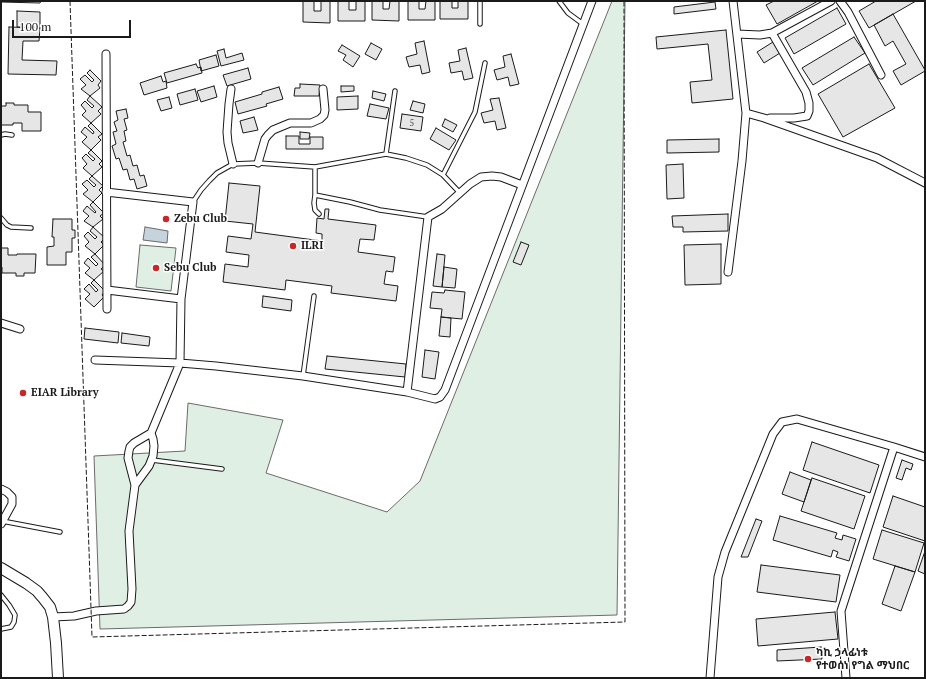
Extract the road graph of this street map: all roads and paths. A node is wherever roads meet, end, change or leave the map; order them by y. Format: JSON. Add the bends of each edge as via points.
{"nodes":[{"id":1,"x":480,"y":1,"type":"edge"},
{"id":2,"x":559,"y":1,"type":"edge"},
{"id":3,"x":592,"y":1,"type":"edge"},
{"id":4,"x":734,"y":1,"type":"edge"},
{"id":5,"x":831,"y":1,"type":"edge"},
{"id":6,"x":840,"y":1,"type":"edge"},
{"id":7,"x":480,"y":24,"type":"dead end"},
{"id":8,"x":583,"y":24,"type":"junction"},
{"id":9,"x":772,"y":33,"type":"junction"},
{"id":10,"x":737,"y":34,"type":"junction"},
{"id":11,"x":106,"y":54,"type":"dead end"},
{"id":12,"x":485,"y":63,"type":"dead end"},
{"id":13,"x":881,"y":75,"type":"dead end"},
{"id":14,"x":230,"y":89,"type":"dead end"},
{"id":15,"x":323,"y":89,"type":"dead end"},
{"id":16,"x":396,"y":91,"type":"dead end"},
{"id":17,"x":746,"y":113,"type":"junction"},
{"id":18,"x":764,"y":118,"type":"junction"},
{"id":19,"x":1,"y":135,"type":"edge"},
{"id":20,"x":12,"y":135,"type":"dead end"},
{"id":21,"x":386,"y":154,"type":"junction"},
{"id":22,"x":258,"y":163,"type":"junction"},
{"id":23,"x":233,"y":164,"type":"junction"},
{"id":24,"x":315,"y":167,"type":"junction"},
{"id":25,"x":443,"y":175,"type":"junction"},
{"id":26,"x":925,"y":182,"type":"edge"},
{"id":27,"x":522,"y":185,"type":"junction"},
{"id":28,"x":106,"y":192,"type":"junction"},
{"id":29,"x":460,"y":193,"type":"junction"},
{"id":30,"x":315,"y":195,"type":"junction"},
{"id":31,"x":193,"y":202,"type":"junction"},
{"id":32,"x":319,"y":214,"type":"dead end"},
{"id":33,"x":428,"y":217,"type":"junction"},
{"id":34,"x":1,"y":218,"type":"edge"},
{"id":35,"x":31,"y":228,"type":"dead end"},
{"id":36,"x":728,"y":272,"type":"dead end"},
{"id":37,"x":107,"y":290,"type":"junction"},
{"id":38,"x":314,"y":296,"type":"dead end"},
{"id":39,"x":181,"y":299,"type":"junction"},
{"id":40,"x":107,"y":310,"type":"dead end"},
{"id":41,"x":1,"y":323,"type":"edge"},
{"id":42,"x":20,"y":329,"type":"dead end"},
{"id":43,"x":95,"y":360,"type":"dead end"},
{"id":44,"x":180,"y":363,"type":"junction"},
{"id":45,"x":302,"y":376,"type":"junction"},
{"id":46,"x":407,"y":392,"type":"junction"},
{"id":47,"x":150,"y":433,"type":"junction"},
{"id":48,"x":894,"y":447,"type":"junction"},
{"id":49,"x":925,"y":457,"type":"edge"},
{"id":50,"x":152,"y":460,"type":"junction"},
{"id":51,"x":222,"y":469,"type":"dead end"},
{"id":52,"x":136,"y":485,"type":"junction"},
{"id":53,"x":1,"y":489,"type":"edge"},
{"id":54,"x":2,"y":523,"type":"edge"},
{"id":55,"x":60,"y":532,"type":"dead end"},
{"id":56,"x":1,"y":568,"type":"edge"},
{"id":57,"x":1,"y":595,"type":"edge"},
{"id":58,"x":53,"y":617,"type":"junction"},
{"id":59,"x":1,"y":629,"type":"edge"},
{"id":60,"x":58,"y":678,"type":"edge"},
{"id":61,"x":710,"y":678,"type":"edge"},
{"id":62,"x":846,"y":678,"type":"edge"}],
"edges":[{"from":1,"to":7,"type":"lane"},
{"from":2,"to":8,"type":"lane","via":[[568,13]]},
{"from":3,"to":8,"type":"street"},
{"from":4,"to":10,"type":"street"},
{"from":5,"to":9,"type":"street"},
{"from":6,"to":13,"type":"street"},
{"from":8,"to":27,"type":"street"},
{"from":9,"to":10,"type":"street"},
{"from":9,"to":18,"type":"street","via":[[806,92],[809,111],[807,116]]},
{"from":10,"to":17,"type":"street"},
{"from":11,"to":28,"type":"street"},
{"from":12,"to":25,"type":"lane","via":[[475,112]]},
{"from":14,"to":23,"type":"street","via":[[227,132]]},
{"from":15,"to":22,"type":"street","via":[[324,115],[311,123],[290,123],[273,130],[265,139]]},
{"from":16,"to":21,"type":"lane"},
{"from":17,"to":18,"type":"street"},
{"from":17,"to":36,"type":"street"},
{"from":18,"to":26,"type":"street","via":[[877,158]]},
{"from":19,"to":20,"type":"lane"},
{"from":21,"to":24,"type":"lane"},
{"from":21,"to":25,"type":"lane","via":[[427,165]]},
{"from":22,"to":23,"type":"lane"},
{"from":22,"to":24,"type":"lane"},
{"from":23,"to":31,"type":"lane","via":[[217,173]]},
{"from":24,"to":30,"type":"lane"},
{"from":25,"to":29,"type":"lane"},
{"from":27,"to":29,"type":"street","via":[[501,177],[481,177]]},
{"from":27,"to":46,"type":"street","via":[[445,390],[435,399]]},
{"from":28,"to":31,"type":"street"},
{"from":28,"to":37,"type":"street"},
{"from":29,"to":33,"type":"street"},
{"from":30,"to":32,"type":"lane","via":[[314,203]]},
{"from":30,"to":33,"type":"lane","via":[[380,210]]},
{"from":31,"to":39,"type":"street"},
{"from":33,"to":46,"type":"street"},
{"from":34,"to":35,"type":"lane","via":[[11,227]]},
{"from":37,"to":39,"type":"street"},
{"from":37,"to":40,"type":"street"},
{"from":38,"to":45,"type":"lane"},
{"from":39,"to":44,"type":"street"},
{"from":41,"to":42,"type":"street"},
{"from":43,"to":44,"type":"street"},
{"from":44,"to":45,"type":"street"},
{"from":44,"to":47,"type":"street"},
{"from":45,"to":46,"type":"street"},
{"from":47,"to":50,"type":"street","via":[[154,446]]},
{"from":47,"to":52,"type":"street","via":[[128,450]]},
{"from":48,"to":49,"type":"street"},
{"from":48,"to":61,"type":"street","via":[[797,419],[782,422],[772,434],[725,552],[718,577]]},
{"from":48,"to":62,"type":"street","via":[[841,611]]},
{"from":50,"to":51,"type":"lane"},
{"from":50,"to":52,"type":"street"},
{"from":52,"to":58,"type":"street","via":[[130,531],[131,602],[124,609],[96,610],[74,616]]},
{"from":53,"to":54,"type":"street","via":[[12,497],[12,504]]},
{"from":54,"to":55,"type":"lane"},
{"from":56,"to":58,"type":"main road","via":[[37,591],[50,608]]},
{"from":57,"to":59,"type":"lane","via":[[15,615],[11,627]]},
{"from":58,"to":60,"type":"main road"}]}
